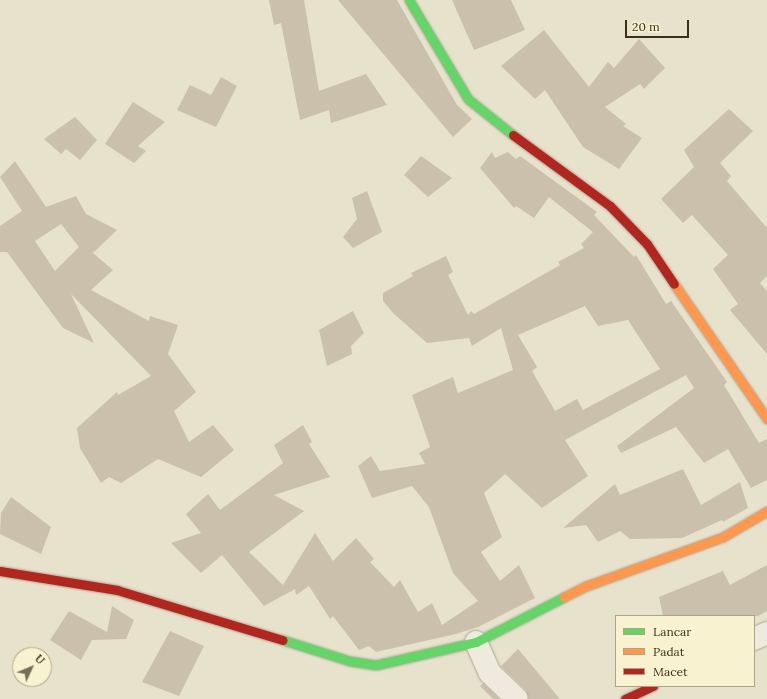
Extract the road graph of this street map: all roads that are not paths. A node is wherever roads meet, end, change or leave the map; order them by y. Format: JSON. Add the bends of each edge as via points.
{"nodes":[{"id":1,"x":409,"y":0,"type":"edge"},
{"id":2,"x":767,"y":419,"type":"edge"},
{"id":3,"x":767,"y":511,"type":"edge"},
{"id":4,"x":0,"y":571,"type":"edge"},
{"id":5,"x":767,"y":633,"type":"edge"},
{"id":6,"x":755,"y":639,"type":"edge"},
{"id":7,"x":476,"y":642,"type":"junction"},
{"id":8,"x":651,"y":687,"type":"edge"},
{"id":9,"x":517,"y":699,"type":"edge"},
{"id":10,"x":625,"y":699,"type":"edge"}],
"edges":[{"from":1,"to":2,"type":"street","via":[[468,99],[504,129],[610,206],[647,244]]},
{"from":3,"to":7,"type":"street","via":[[723,537],[586,586]]},
{"from":4,"to":7,"type":"street","via":[[116,590],[363,663],[391,663]]},
{"from":5,"to":6,"type":"street"},
{"from":7,"to":9,"type":"street","via":[[490,673]]},
{"from":8,"to":10,"type":"street"}]}
